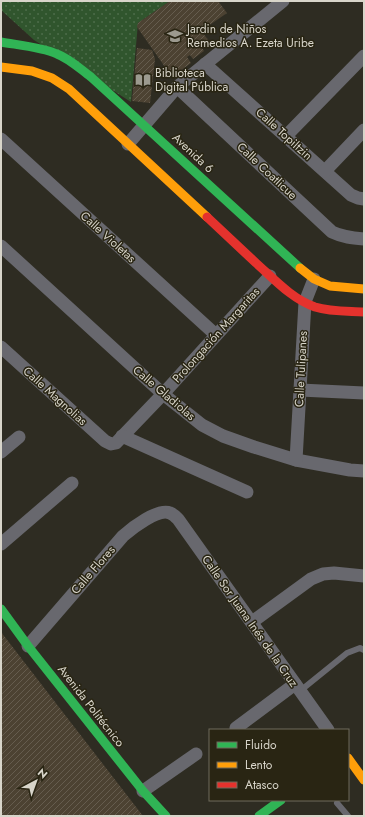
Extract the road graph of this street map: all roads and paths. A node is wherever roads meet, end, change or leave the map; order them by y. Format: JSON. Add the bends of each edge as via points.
{"nodes":[{"id":1,"x":283,"y":1,"type":"edge"},
{"id":2,"x":1,"y":42,"type":"edge"},
{"id":3,"x":364,"y":56,"type":"edge"},
{"id":4,"x":206,"y":64,"type":"junction"},
{"id":5,"x":1,"y":67,"type":"edge"},
{"id":6,"x":177,"y":87,"type":"junction"},
{"id":7,"x":144,"y":125,"type":"junction"},
{"id":8,"x":364,"y":130,"type":"edge"},
{"id":9,"x":286,"y":136,"type":"junction"},
{"id":10,"x":1,"y":139,"type":"edge"},
{"id":11,"x":128,"y":144,"type":"junction"},
{"id":12,"x":325,"y":171,"type":"junction"},
{"id":13,"x":364,"y":199,"type":"edge"},
{"id":14,"x":364,"y":239,"type":"edge"},
{"id":15,"x":1,"y":246,"type":"edge"},
{"id":16,"x":270,"y":276,"type":"junction"},
{"id":17,"x":314,"y":279,"type":"junction"},
{"id":18,"x":364,"y":289,"type":"edge"},
{"id":19,"x":305,"y":302,"type":"junction"},
{"id":20,"x":364,"y":312,"type":"edge"},
{"id":21,"x":216,"y":335,"type":"junction"},
{"id":22,"x":1,"y":347,"type":"edge"},
{"id":23,"x":300,"y":390,"type":"junction"},
{"id":24,"x":364,"y":393,"type":"edge"},
{"id":25,"x":163,"y":394,"type":"junction"},
{"id":26,"x":122,"y":436,"type":"junction"},
{"id":27,"x":19,"y":437,"type":"dead end"},
{"id":28,"x":111,"y":444,"type":"joint"},
{"id":29,"x":1,"y":452,"type":"edge"},
{"id":30,"x":296,"y":460,"type":"junction"},
{"id":31,"x":364,"y":471,"type":"edge"},
{"id":32,"x":72,"y":483,"type":"dead end"},
{"id":33,"x":246,"y":492,"type":"dead end"},
{"id":34,"x":170,"y":513,"type":"joint"},
{"id":35,"x":1,"y":544,"type":"edge"},
{"id":36,"x":364,"y":576,"type":"edge"},
{"id":37,"x":1,"y":609,"type":"edge"},
{"id":38,"x":252,"y":622,"type":"junction"},
{"id":39,"x":28,"y":646,"type":"junction"},
{"id":40,"x":364,"y":650,"type":"edge"},
{"id":41,"x":298,"y":688,"type":"junction"},
{"id":42,"x":236,"y":728,"type":"dead end"},
{"id":43,"x":327,"y":729,"type":"edge"},
{"id":44,"x":196,"y":754,"type":"dead end"},
{"id":45,"x":349,"y":759,"type":"edge"},
{"id":46,"x":364,"y":780,"type":"edge"},
{"id":47,"x":143,"y":791,"type":"junction"},
{"id":48,"x":280,"y":801,"type":"edge"},
{"id":49,"x":337,"y":803,"type":"dead end"},
{"id":50,"x":166,"y":816,"type":"edge"},
{"id":51,"x":259,"y":816,"type":"edge"},
{"id":52,"x":348,"y":816,"type":"edge"}],
"edges":[{"from":1,"to":4,"type":"street"},
{"from":2,"to":7,"type":"street","name":"Avenida 6","via":[[42,49],[69,60]]},
{"from":3,"to":9,"type":"street"},
{"from":4,"to":6,"type":"street"},
{"from":4,"to":9,"type":"street","name":"Calle Topiltzin"},
{"from":5,"to":11,"type":"street","via":[[32,71],[52,78],[68,89]]},
{"from":6,"to":7,"type":"street"},
{"from":6,"to":14,"type":"street","name":"Calle Coatlicue","via":[[332,232],[345,237]]},
{"from":7,"to":11,"type":"street"},
{"from":7,"to":17,"type":"street","name":"Avenida 6"},
{"from":8,"to":12,"type":"street"},
{"from":9,"to":12,"type":"street","name":"Calle Topiltzin"},
{"from":10,"to":21,"type":"street","name":"Calle Violetas"},
{"from":11,"to":16,"type":"street"},
{"from":12,"to":13,"type":"street","name":"Calle Topiltzin","via":[[351,194]]},
{"from":15,"to":25,"type":"street","name":"Calle Gladiolas"},
{"from":16,"to":19,"type":"street"},
{"from":16,"to":21,"type":"street","name":"Prolongación Margaritas"},
{"from":17,"to":18,"type":"street","name":"Avenida 6","via":[[330,286]]},
{"from":17,"to":19,"type":"street","name":"Calle Tulipanes"},
{"from":19,"to":20,"type":"street","via":[[322,308]]},
{"from":19,"to":23,"type":"street","name":"Calle Tulipanes"},
{"from":21,"to":25,"type":"street","name":"Prolongación Margaritas"},
{"from":22,"to":28,"type":"street","name":"Calle Magnolias"},
{"from":23,"to":24,"type":"street"},
{"from":23,"to":30,"type":"street","name":"Calle Tulipanes"},
{"from":25,"to":26,"type":"street","name":"Prolongación Margaritas"},
{"from":25,"to":30,"type":"street","name":"Calle Gladiolas","via":[[202,424],[223,436]]},
{"from":26,"to":28,"type":"street","name":"Prolongación Margaritas","via":[[116,443]]},
{"from":26,"to":33,"type":"street"},
{"from":27,"to":29,"type":"street"},
{"from":30,"to":31,"type":"street","name":"Calle Gladiolas"},
{"from":32,"to":35,"type":"street"},
{"from":34,"to":38,"type":"street","name":"Calle Sor Juana Inés de la Cruz","via":[[178,519]]},
{"from":34,"to":39,"type":"street","name":"Calle Flores","via":[[161,512],[137,524],[123,536]]},
{"from":36,"to":38,"type":"street","via":[[323,574],[311,579]]},
{"from":37,"to":39,"type":"street","name":"Avenida Politécnico"},
{"from":38,"to":41,"type":"street","name":"Calle Sor Juana Inés de la Cruz"},
{"from":39,"to":47,"type":"street","name":"Avenida Politécnico"},
{"from":40,"to":41,"type":"lane","via":[[360,648],[347,653]]},
{"from":41,"to":42,"type":"street"},
{"from":41,"to":43,"type":"street","name":"Calle Sor Juana Inés de la Cruz"},
{"from":44,"to":47,"type":"street"},
{"from":45,"to":46,"type":"street"},
{"from":47,"to":50,"type":"street","name":"Avenida Politécnico"},
{"from":48,"to":51,"type":"street"},
{"from":49,"to":52,"type":"lane"}]}
